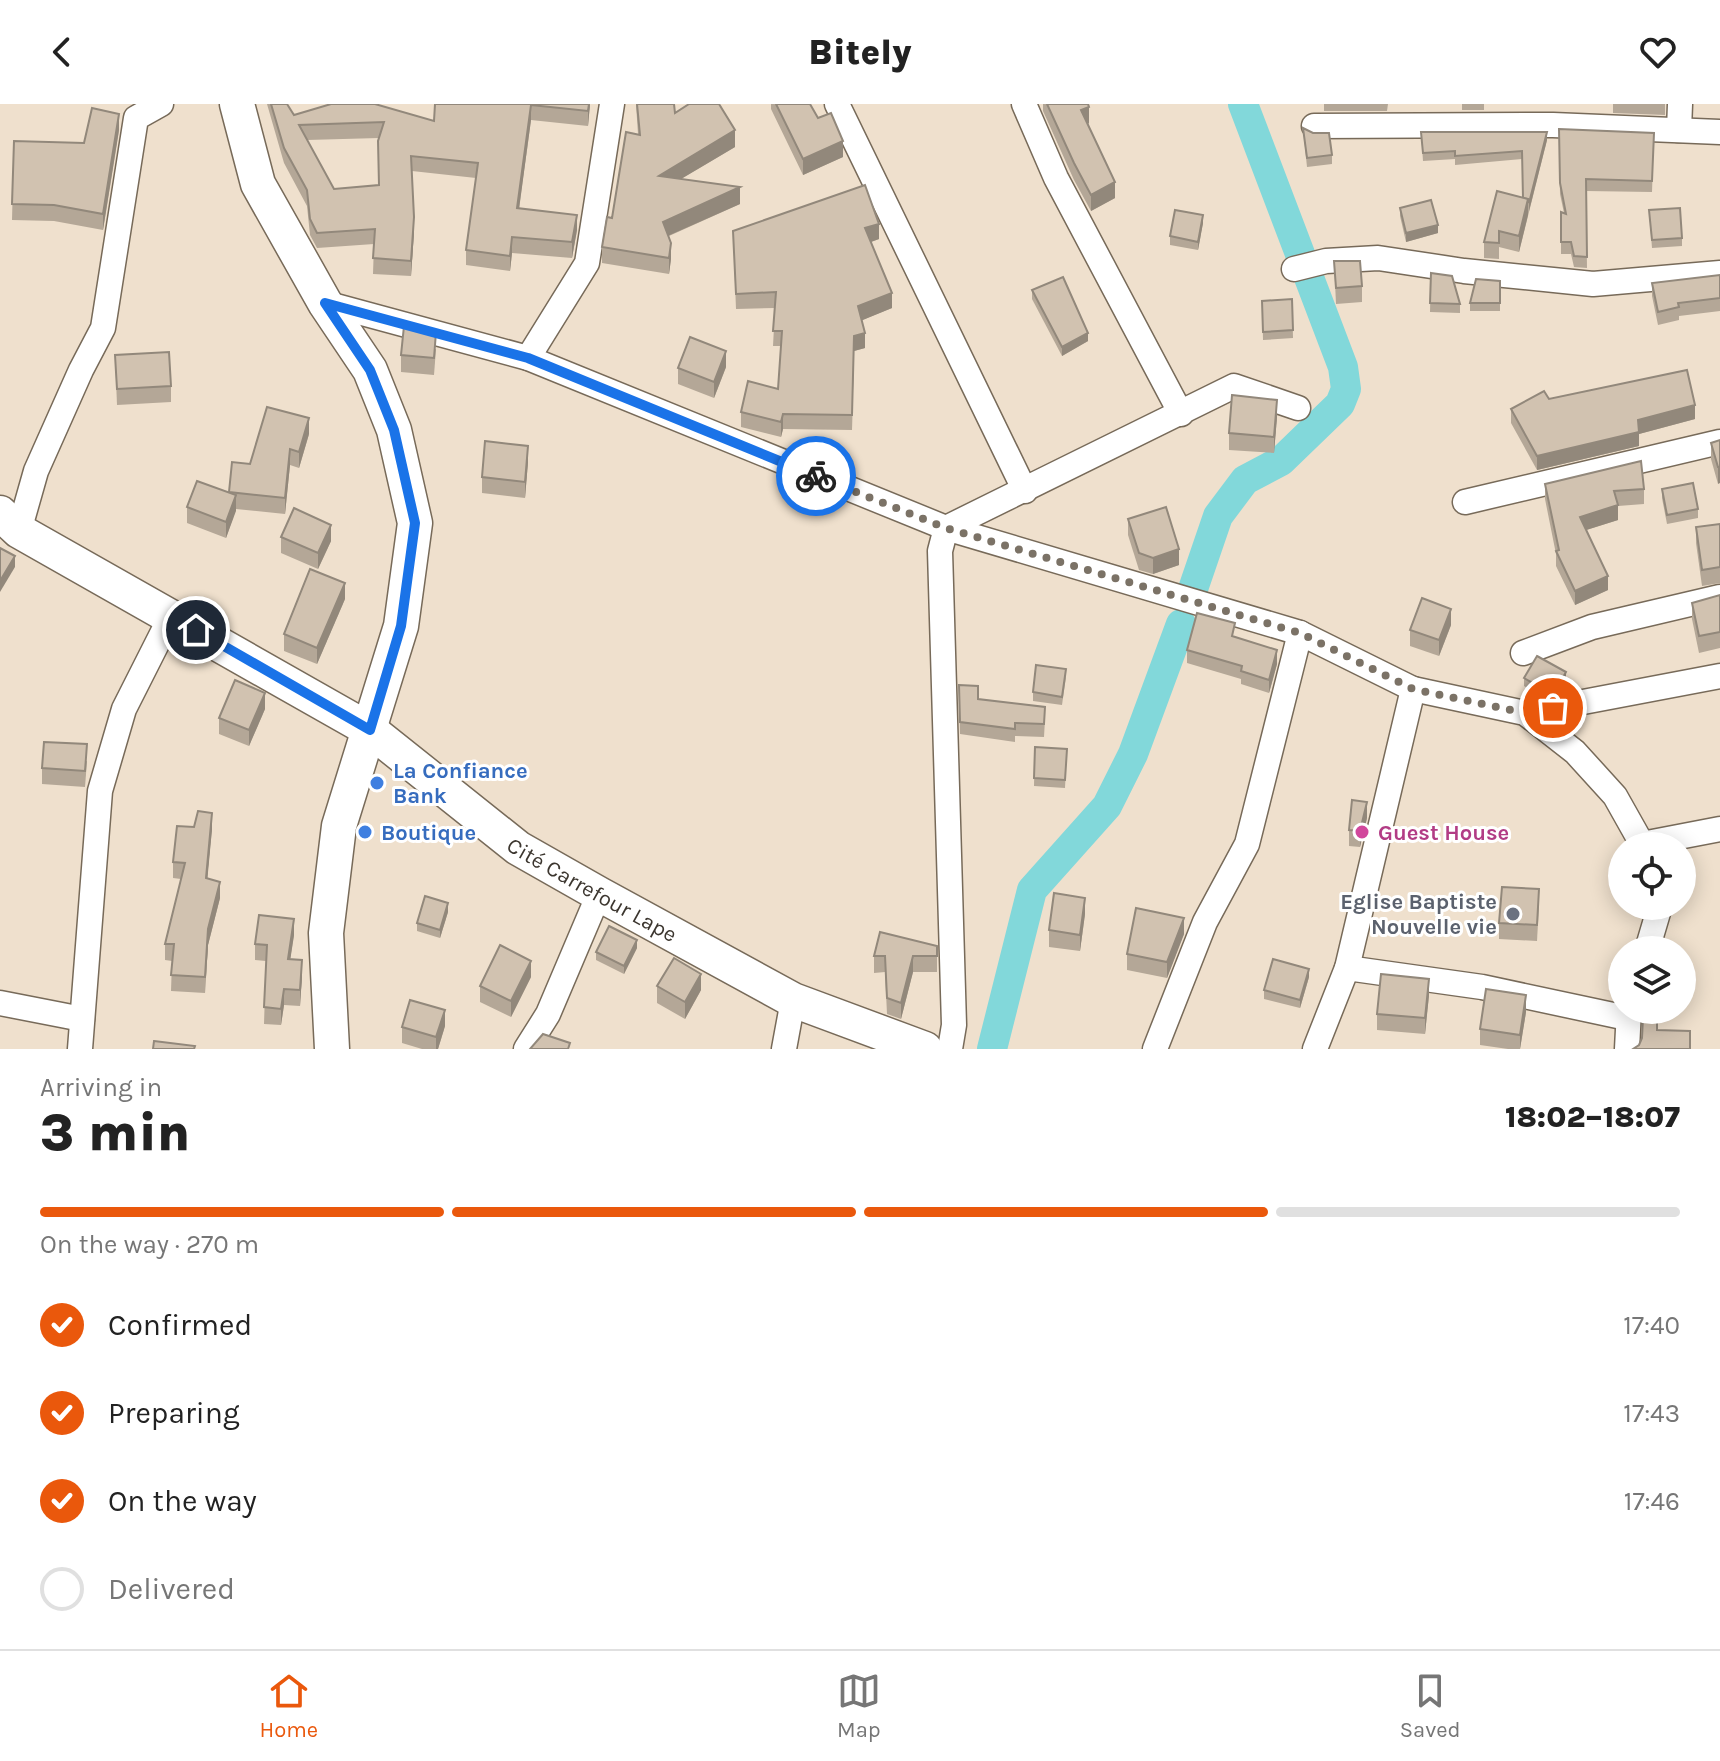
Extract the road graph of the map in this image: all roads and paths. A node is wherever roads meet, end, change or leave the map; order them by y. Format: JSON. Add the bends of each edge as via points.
{"nodes":[{"id":1,"x":161,"y":104,"type":"edge"},
{"id":2,"x":237,"y":104,"type":"edge"},
{"id":3,"x":612,"y":104,"type":"edge"},
{"id":4,"x":837,"y":104,"type":"edge"},
{"id":5,"x":1024,"y":104,"type":"edge"},
{"id":6,"x":1680,"y":104,"type":"edge"},
{"id":7,"x":1551,"y":115,"type":"edge"},
{"id":8,"x":1314,"y":126,"type":"dead end"},
{"id":9,"x":1679,"y":130,"type":"junction"},
{"id":10,"x":1720,"y":132,"type":"edge"},
{"id":11,"x":1301,"y":267,"type":"dead end"},
{"id":12,"x":1720,"y":273,"type":"edge"},
{"id":13,"x":325,"y":303,"type":"junction"},
{"id":14,"x":528,"y":358,"type":"junction"},
{"id":15,"x":1298,"y":408,"type":"dead end"},
{"id":16,"x":1181,"y":414,"type":"junction"},
{"id":17,"x":1720,"y":442,"type":"edge"},
{"id":18,"x":1025,"y":491,"type":"junction"},
{"id":19,"x":1465,"y":502,"type":"dead end"},
{"id":20,"x":9,"y":522,"type":"edge"},
{"id":21,"x":946,"y":528,"type":"junction"},
{"id":22,"x":1720,"y":597,"type":"edge"},
{"id":23,"x":171,"y":616,"type":"junction"},
{"id":24,"x":1300,"y":633,"type":"junction"},
{"id":25,"x":1523,"y":653,"type":"dead end"},
{"id":26,"x":1720,"y":676,"type":"edge"},
{"id":27,"x":1413,"y":689,"type":"junction"},
{"id":28,"x":1525,"y":713,"type":"junction"},
{"id":29,"x":370,"y":730,"type":"junction"},
{"id":30,"x":1720,"y":829,"type":"edge"},
{"id":31,"x":1636,"y":832,"type":"edge"},
{"id":32,"x":1696,"y":834,"type":"edge"},
{"id":33,"x":599,"y":894,"type":"junction"},
{"id":34,"x":1347,"y":968,"type":"junction"},
{"id":35,"x":793,"y":1000,"type":"junction"},
{"id":36,"x":0,"y":1003,"type":"edge"},
{"id":37,"x":1608,"y":1010,"type":"edge"},
{"id":38,"x":82,"y":1019,"type":"junction"},
{"id":39,"x":1628,"y":1024,"type":"edge"},
{"id":40,"x":80,"y":1049,"type":"edge"},
{"id":41,"x":332,"y":1049,"type":"edge"},
{"id":42,"x":526,"y":1049,"type":"edge"},
{"id":43,"x":784,"y":1049,"type":"edge"},
{"id":44,"x":930,"y":1049,"type":"edge"},
{"id":45,"x":1155,"y":1049,"type":"edge"},
{"id":46,"x":1315,"y":1049,"type":"edge"},
{"id":47,"x":1627,"y":1049,"type":"edge"}],
"edges":[{"from":1,"to":20,"type":"street","via":[[136,118],[103,328]]},
{"from":2,"to":13,"type":"street","via":[[258,184]]},
{"from":3,"to":14,"type":"street","via":[[587,263]]},
{"from":4,"to":18,"type":"street"},
{"from":5,"to":16,"type":"street","via":[[1056,178]]},
{"from":6,"to":9,"type":"street"},
{"from":7,"to":8,"type":"street"},
{"from":7,"to":9,"type":"street"},
{"from":9,"to":10,"type":"street"},
{"from":11,"to":12,"type":"street","via":[[1378,258],[1593,284]]},
{"from":13,"to":14,"type":"street"},
{"from":13,"to":29,"type":"street","via":[[370,370],[394,430],[415,523],[401,626]]},
{"from":14,"to":21,"type":"street"},
{"from":15,"to":16,"type":"street","via":[[1234,386]]},
{"from":16,"to":18,"type":"street"},
{"from":17,"to":19,"type":"street"},
{"from":18,"to":21,"type":"street"},
{"from":20,"to":23,"type":"street","name":"Cité Carrefour Lape"},
{"from":21,"to":24,"type":"street"},
{"from":21,"to":44,"type":"street","via":[[940,551],[954,1025]]},
{"from":22,"to":25,"type":"street","via":[[1592,627]]},
{"from":23,"to":29,"type":"street","name":"Cité Carrefour Lape"},
{"from":23,"to":38,"type":"street","via":[[124,709],[100,791]]},
{"from":24,"to":27,"type":"street"},
{"from":24,"to":45,"type":"street","via":[[1247,844],[1205,922]]},
{"from":26,"to":28,"type":"street"},
{"from":27,"to":28,"type":"street"},
{"from":27,"to":34,"type":"street"},
{"from":28,"to":31,"type":"street","via":[[1575,752],[1615,796]]},
{"from":29,"to":33,"type":"street","name":"Cité Carrefour Lape","via":[[518,848]]},
{"from":29,"to":41,"type":"street","via":[[339,826],[326,933]]},
{"from":30,"to":32,"type":"street"},
{"from":33,"to":35,"type":"street","name":"Cité Carrefour Lape"},
{"from":33,"to":42,"type":"street","via":[[548,1014]]},
{"from":34,"to":37,"type":"street"},
{"from":34,"to":46,"type":"street"},
{"from":35,"to":43,"type":"street"},
{"from":35,"to":44,"type":"street","name":"Cité Carrefour Lape"},
{"from":36,"to":38,"type":"street"},
{"from":38,"to":40,"type":"street"},
{"from":39,"to":47,"type":"street"}]}
